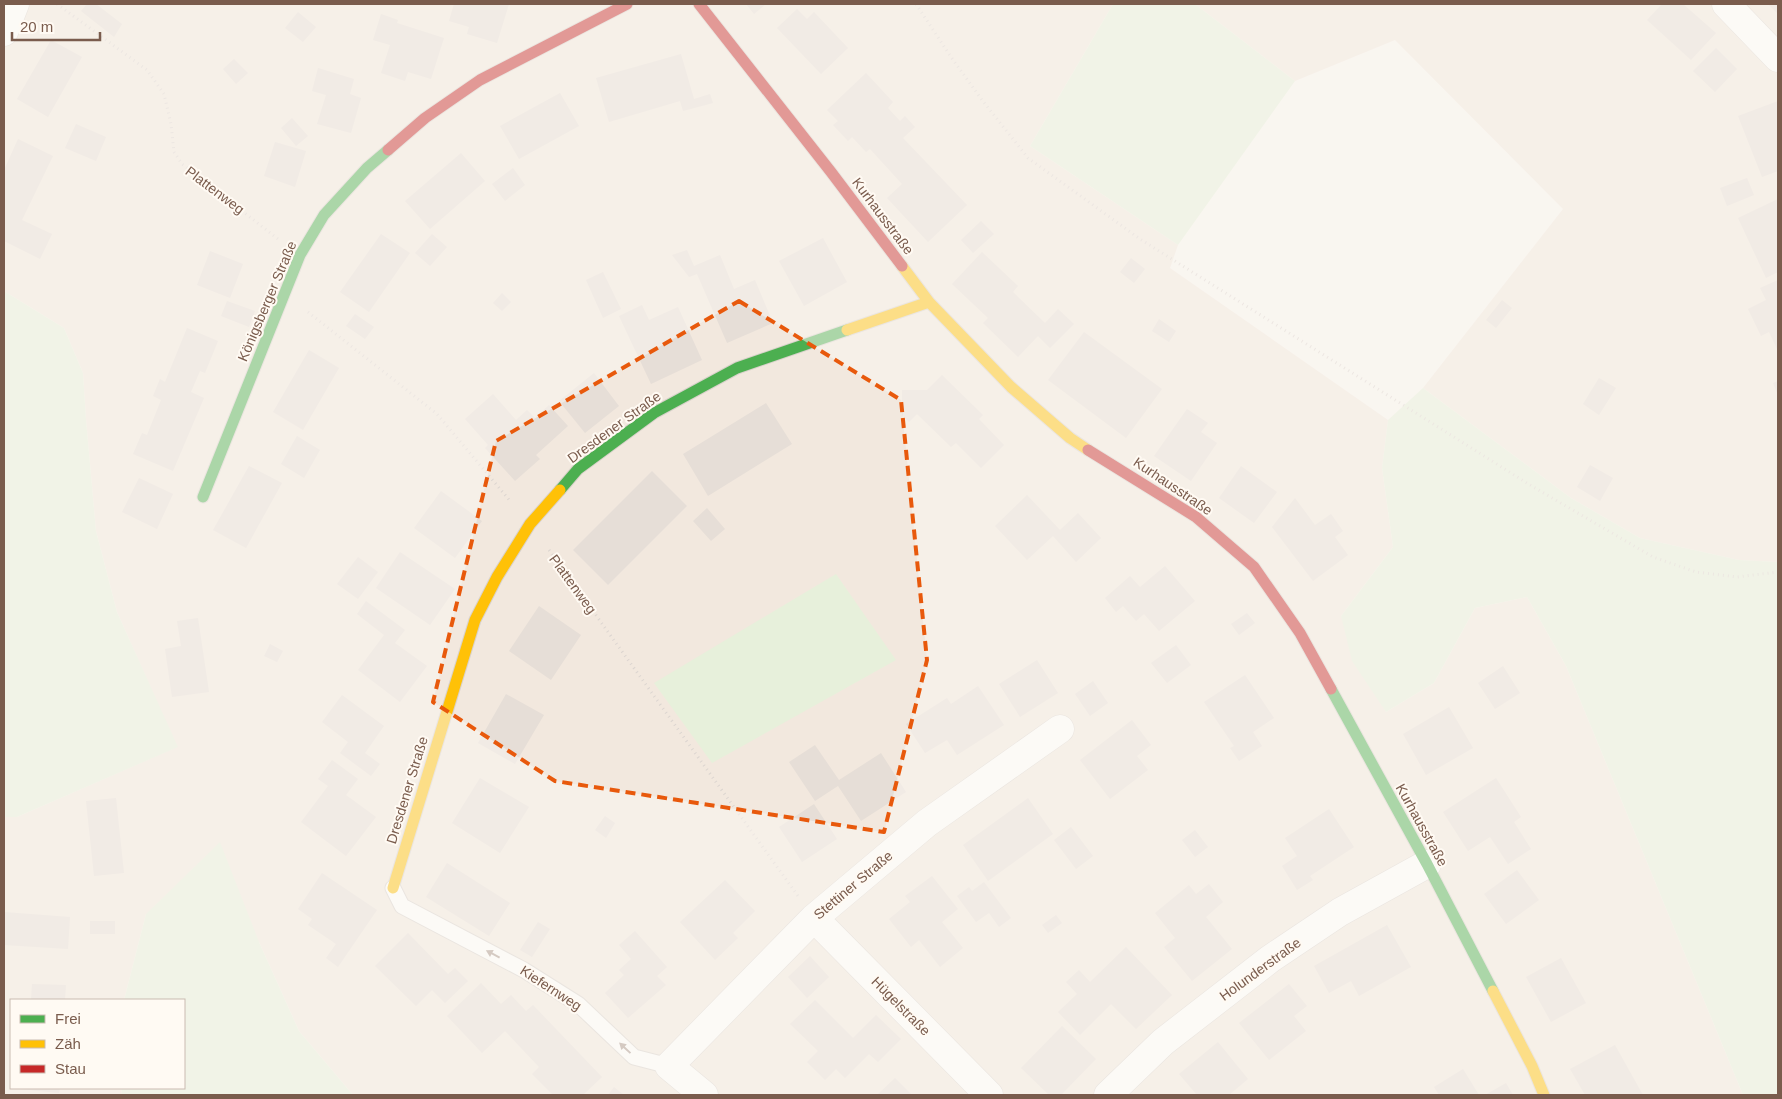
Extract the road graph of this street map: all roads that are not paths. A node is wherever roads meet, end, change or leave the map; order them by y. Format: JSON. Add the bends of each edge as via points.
{"nodes":[{"id":1,"x":15,"y":4,"type":"edge"},
{"id":2,"x":627,"y":4,"type":"edge"},
{"id":3,"x":699,"y":4,"type":"edge"},
{"id":4,"x":1726,"y":4,"type":"edge"},
{"id":5,"x":4,"y":32,"type":"edge"},
{"id":6,"x":1778,"y":58,"type":"edge"},
{"id":7,"x":929,"y":302,"type":"junction"},
{"id":8,"x":203,"y":497,"type":"dead end"},
{"id":9,"x":1060,"y":729,"type":"dead end"},
{"id":10,"x":1427,"y":864,"type":"junction"},
{"id":11,"x":393,"y":888,"type":"joint"},
{"id":12,"x":814,"y":918,"type":"junction"},
{"id":13,"x":669,"y":1066,"type":"junction"},
{"id":14,"x":704,"y":1095,"type":"edge"},
{"id":15,"x":989,"y":1095,"type":"edge"},
{"id":16,"x":1108,"y":1095,"type":"edge"},
{"id":17,"x":1544,"y":1095,"type":"edge"}],
"edges":[{"from":1,"to":5,"type":"street"},
{"from":2,"to":8,"type":"street","name":"Königsberger Straße","via":[[480,80],[425,118],[367,168],[324,215],[300,255]]},
{"from":3,"to":7,"type":"street","name":"Kurhausstraße"},
{"from":4,"to":6,"type":"street"},
{"from":7,"to":10,"type":"street","name":"Kurhausstraße","via":[[1011,387],[1070,438],[1196,517],[1254,567],[1300,634]]},
{"from":7,"to":11,"type":"street","name":"Dresdener Straße","via":[[737,368],[654,413],[578,469],[530,524],[497,577],[476,620]]},
{"from":9,"to":12,"type":"street","name":"Stettiner Straße","via":[[927,823]]},
{"from":10,"to":16,"type":"street","name":"Holunderstraße","via":[[1340,912],[1270,959],[1163,1042]]},
{"from":10,"to":17,"type":"street","name":"Kurhausstraße"},
{"from":13,"to":11,"type":"lane","name":"Kiefernweg","one_way":true,"via":[[634,1057],[578,1004],[524,970],[402,906]]},
{"from":12,"to":13,"type":"street","name":"Stettiner Straße"},
{"from":12,"to":15,"type":"street","name":"Hügelstraße"},
{"from":13,"to":14,"type":"street","name":"Kiefernweg"}]}
